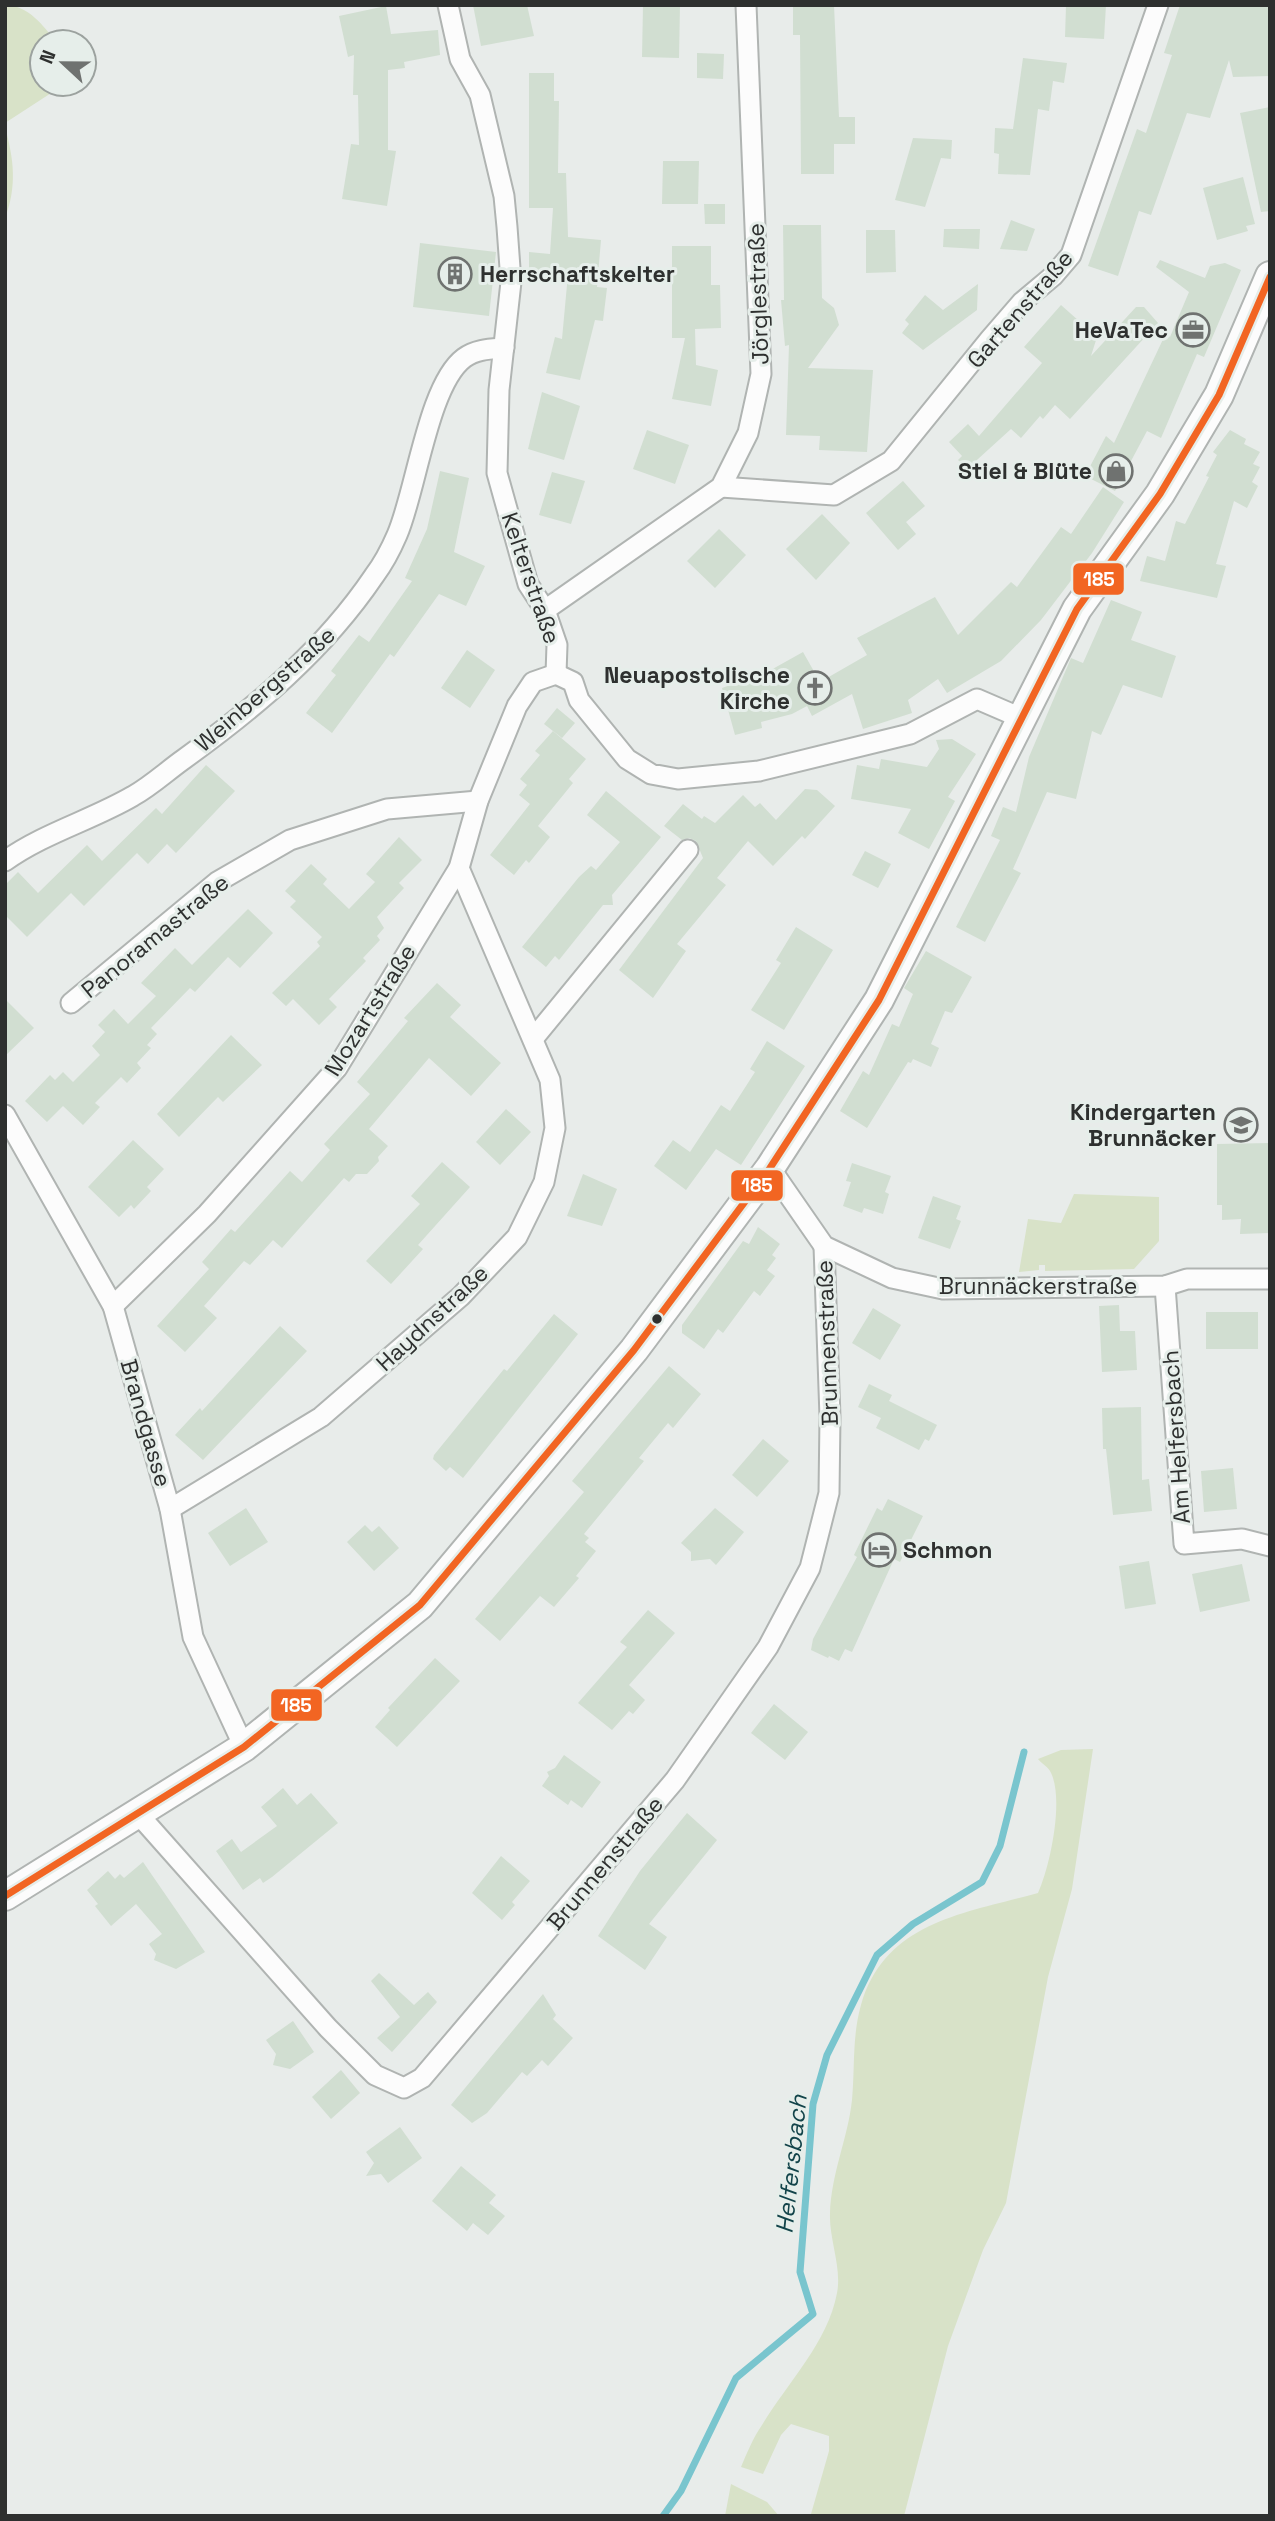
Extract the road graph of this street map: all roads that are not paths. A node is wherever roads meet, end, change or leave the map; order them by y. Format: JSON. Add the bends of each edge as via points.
{"nodes":[{"id":1,"x":448,"y":5,"type":"edge"},
{"id":2,"x":746,"y":5,"type":"edge"},
{"id":3,"x":1158,"y":5,"type":"edge"},
{"id":4,"x":1270,"y":275,"type":"edge"},
{"id":5,"x":505,"y":348,"type":"junction"},
{"id":6,"x":721,"y":487,"type":"junction"},
{"id":7,"x":545,"y":610,"type":"junction"},
{"id":8,"x":556,"y":674,"type":"junction"},
{"id":9,"x":1021,"y":718,"type":"junction"},
{"id":10,"x":478,"y":801,"type":"junction"},
{"id":11,"x":688,"y":850,"type":"dead end"},
{"id":12,"x":5,"y":861,"type":"edge"},
{"id":13,"x":458,"y":868,"type":"junction"},
{"id":14,"x":71,"y":1003,"type":"dead end"},
{"id":15,"x":533,"y":1039,"type":"junction"},
{"id":16,"x":5,"y":1115,"type":"edge"},
{"id":17,"x":770,"y":1168,"type":"junction"},
{"id":18,"x":824,"y":1245,"type":"junction"},
{"id":19,"x":1270,"y":1279,"type":"edge"},
{"id":20,"x":1165,"y":1286,"type":"junction"},
{"id":21,"x":113,"y":1306,"type":"junction"},
{"id":22,"x":170,"y":1509,"type":"junction"},
{"id":23,"x":1270,"y":1546,"type":"edge"},
{"id":24,"x":244,"y":1747,"type":"junction"},
{"id":25,"x":139,"y":1815,"type":"junction"},
{"id":26,"x":8,"y":1893,"type":"edge"}],
"edges":[{"from":1,"to":5,"type":"street","name":"Kelterstraße","via":[[460,59],[480,95],[504,196],[511,264]]},
{"from":2,"to":6,"type":"street","name":"Jörglestraße","via":[[761,373],[748,433]]},
{"from":3,"to":6,"type":"street","name":"Gartenstraße","via":[[1071,255],[1006,320],[891,461],[834,495]]},
{"from":4,"to":9,"type":"street","via":[[1219,395],[1160,494],[1077,609]]},
{"from":5,"to":7,"type":"street","name":"Kelterstraße","via":[[498,473],[528,584]]},
{"from":5,"to":12,"type":"street","name":"Weinbergstraße","via":[[482,349],[463,358],[450,376],[438,398],[397,534],[349,612],[314,652],[230,726],[133,796]]},
{"from":6,"to":7,"type":"street","name":"Jörglestraße"},
{"from":7,"to":8,"type":"street","name":"Kelterstraße","via":[[557,645]]},
{"from":8,"to":9,"type":"street","name":"Kelterstraße","via":[[573,682],[579,700],[627,759],[651,774],[678,779],[759,771],[910,734],[977,699]]},
{"from":8,"to":10,"type":"street","name":"Mozartstraße","via":[[533,682],[517,706]]},
{"from":9,"to":17,"type":"street","via":[[878,1000]]},
{"from":10,"to":13,"type":"street","name":"Mozartstraße"},
{"from":10,"to":14,"type":"street","name":"Panoramastraße","via":[[387,809],[290,840],[217,882]]},
{"from":11,"to":15,"type":"street"},
{"from":13,"to":15,"type":"street","name":"Haydnstraße"},
{"from":13,"to":21,"type":"street","name":"Mozartstraße","via":[[337,1068],[207,1214]]},
{"from":15,"to":22,"type":"street","name":"Haydnstraße","via":[[550,1080],[555,1128],[544,1182],[517,1237],[461,1296],[321,1417]]},
{"from":16,"to":21,"type":"street","name":"Brandgasse"},
{"from":17,"to":18,"type":"street","name":"Brunnäckerstraße"},
{"from":17,"to":24,"type":"street","via":[[634,1350],[420,1605]]},
{"from":18,"to":20,"type":"street","name":"Brunnäckerstraße","via":[[892,1278],[943,1289]]},
{"from":18,"to":25,"type":"street","name":"Brunnenstraße","via":[[829,1493],[810,1568],[768,1647],[675,1780],[422,2078],[404,2088],[375,2075]]},
{"from":19,"to":20,"type":"street","name":"Brunnäckerstraße","via":[[1187,1279]]},
{"from":20,"to":23,"type":"street","name":"Am Helfersbach","via":[[1184,1544],[1242,1539]]},
{"from":21,"to":22,"type":"street","name":"Brandgasse"},
{"from":22,"to":24,"type":"street","name":"Brandgasse","via":[[193,1637]]},
{"from":24,"to":25,"type":"street"},
{"from":25,"to":26,"type":"street"}]}
